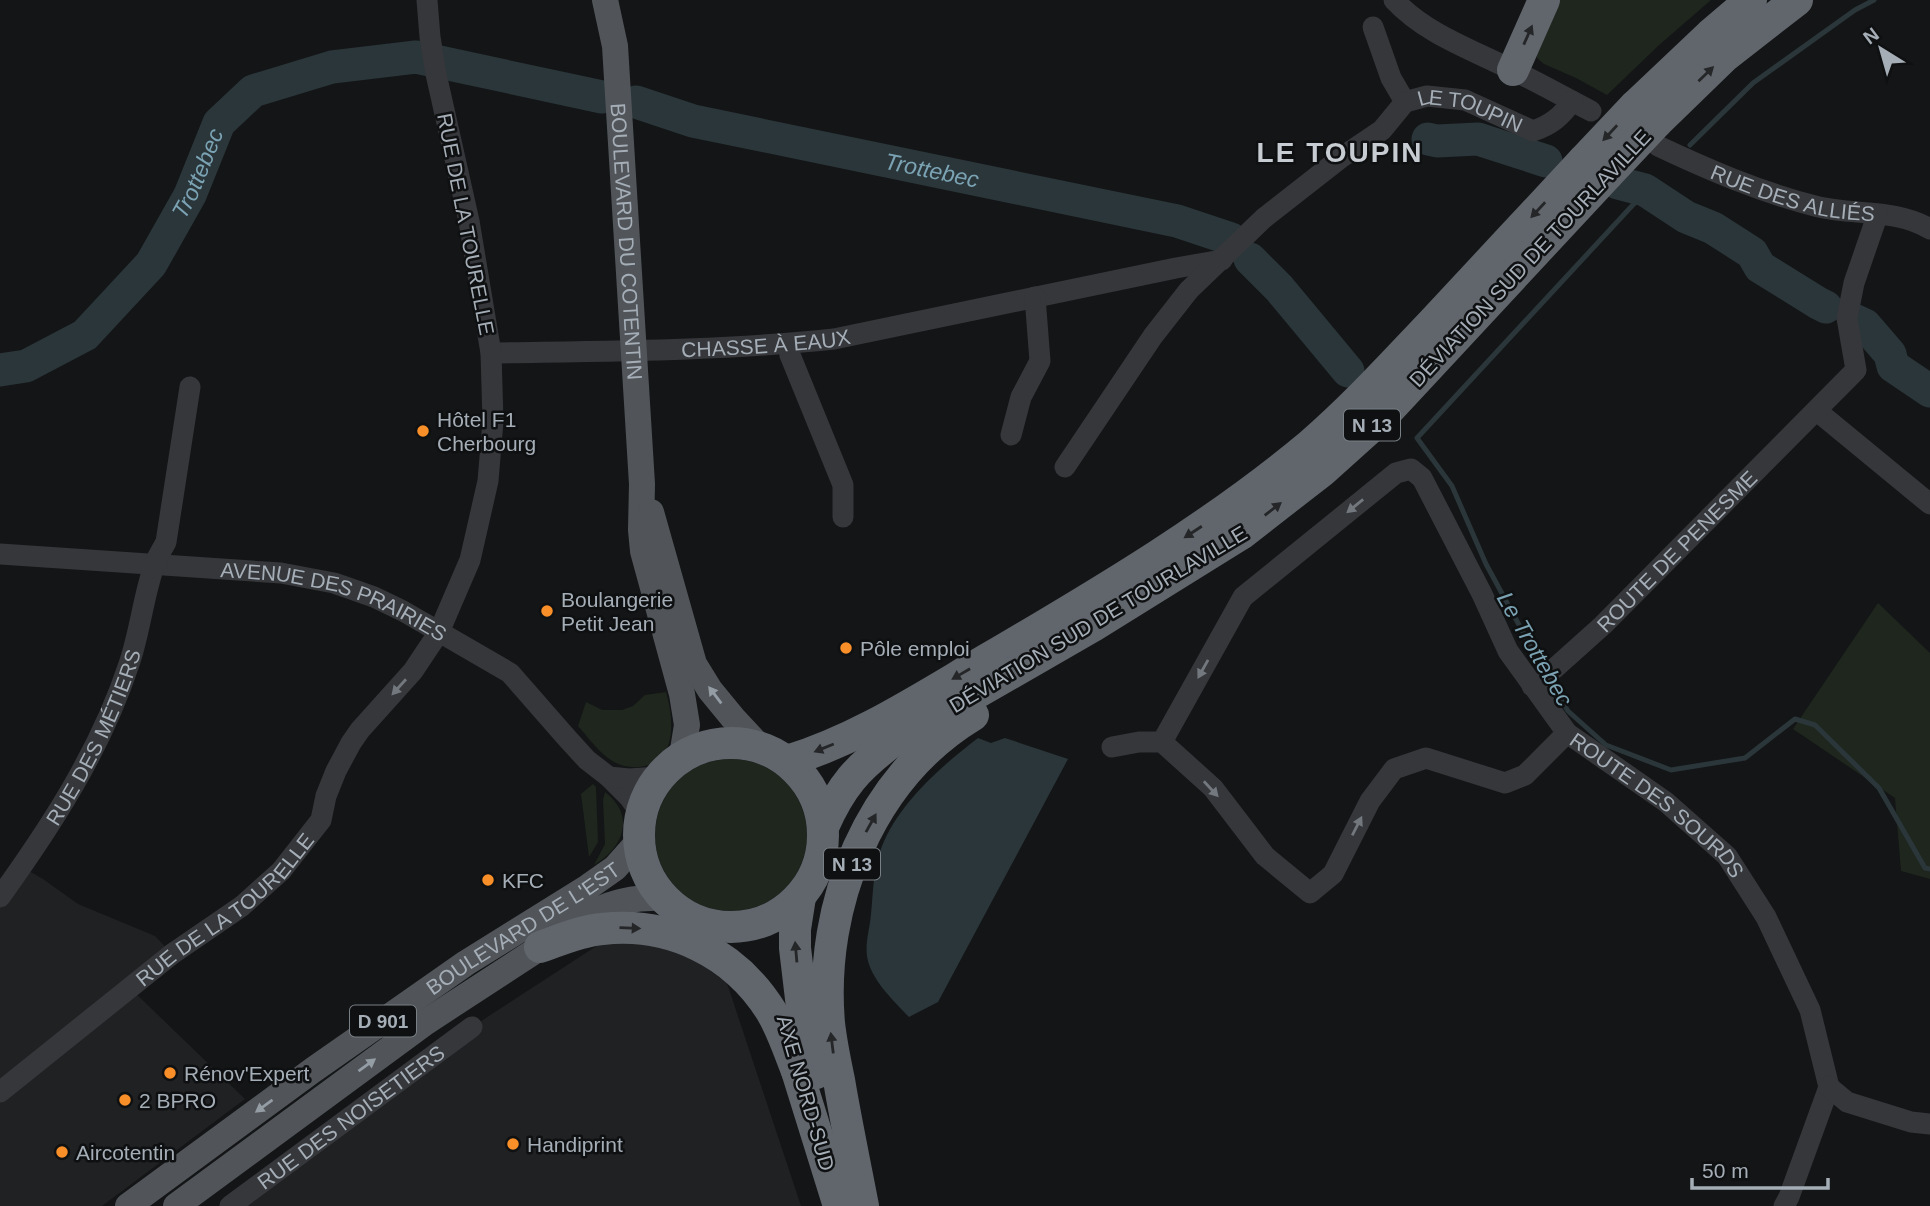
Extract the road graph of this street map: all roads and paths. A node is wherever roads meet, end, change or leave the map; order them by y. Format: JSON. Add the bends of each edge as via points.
{"nodes":[{"id":1,"x":427,"y":0,"type":"edge"},
{"id":2,"x":605,"y":0,"type":"edge"},
{"id":3,"x":1394,"y":0,"type":"edge"},
{"id":4,"x":1544,"y":0,"type":"edge"},
{"id":5,"x":1751,"y":0,"type":"edge"},
{"id":6,"x":1797,"y":0,"type":"edge"},
{"id":7,"x":1373,"y":27,"type":"dead end"},
{"id":8,"x":1513,"y":70,"type":"junction"},
{"id":9,"x":1405,"y":102,"type":"junction"},
{"id":10,"x":1650,"y":125,"type":"junction"},
{"id":11,"x":1596,"y":167,"type":"junction"},
{"id":12,"x":1876,"y":214,"type":"junction"},
{"id":13,"x":1930,"y":229,"type":"edge"},
{"id":14,"x":1231,"y":251,"type":"junction"},
{"id":15,"x":1035,"y":297,"type":"junction"},
{"id":16,"x":788,"y":344,"type":"junction"},
{"id":17,"x":634,"y":349,"type":"junction"},
{"id":18,"x":491,"y":353,"type":"junction"},
{"id":19,"x":190,"y":387,"type":"dead end"},
{"id":20,"x":1816,"y":411,"type":"junction"},
{"id":21,"x":1011,"y":435,"type":"dead end"},
{"id":22,"x":1065,"y":467,"type":"dead end"},
{"id":23,"x":642,"y":484,"type":"junction"},
{"id":24,"x":1930,"y":504,"type":"edge"},
{"id":25,"x":843,"y":517,"type":"dead end"},
{"id":26,"x":0,"y":554,"type":"edge"},
{"id":27,"x":154,"y":565,"type":"junction"},
{"id":28,"x":1093,"y":626,"type":"junction"},
{"id":29,"x":439,"y":632,"type":"junction"},
{"id":30,"x":1532,"y":686,"type":"junction"},
{"id":31,"x":1567,"y":733,"type":"junction"},
{"id":32,"x":1162,"y":742,"type":"junction"},
{"id":33,"x":760,"y":747,"type":"junction"},
{"id":34,"x":1112,"y":747,"type":"dead end"},
{"id":35,"x":682,"y":756,"type":"junction"},
{"id":36,"x":787,"y":761,"type":"junction"},
{"id":37,"x":659,"y":776,"type":"junction"},
{"id":38,"x":609,"y":777,"type":"junction"},
{"id":39,"x":640,"y":827,"type":"junction"},
{"id":40,"x":823,"y":827,"type":"junction"},
{"id":41,"x":0,"y":897,"type":"edge"},
{"id":42,"x":800,"y":897,"type":"junction"},
{"id":43,"x":663,"y":898,"type":"junction"},
{"id":44,"x":708,"y":924,"type":"junction"},
{"id":45,"x":540,"y":947,"type":"junction"},
{"id":46,"x":472,"y":1027,"type":"dead end"},
{"id":47,"x":797,"y":1070,"type":"junction"},
{"id":48,"x":1829,"y":1087,"type":"junction"},
{"id":49,"x":0,"y":1092,"type":"edge"},
{"id":50,"x":1930,"y":1124,"type":"edge"},
{"id":51,"x":128,"y":1206,"type":"edge"},
{"id":52,"x":176,"y":1206,"type":"edge"},
{"id":53,"x":230,"y":1206,"type":"edge"},
{"id":54,"x":839,"y":1206,"type":"edge"},
{"id":55,"x":863,"y":1206,"type":"edge"},
{"id":56,"x":1784,"y":1206,"type":"edge"}],
"edges":[{"from":1,"to":18,"type":"street","name":"RUE DE LA TOURELLE","via":[[435,69],[470,221]]},
{"from":2,"to":17,"type":"main road","name":"BOULEVARD DU COTENTIN","via":[[615,46]]},
{"from":3,"to":8,"type":"street","via":[[1425,27]]},
{"from":8,"to":4,"type":"highway","one_way":true},
{"from":5,"to":10,"type":"highway","name":"DÉVIATION SUD DE TOURLAVILLE","number":"N 13","via":[[1710,35]]},
{"from":10,"to":6,"type":"highway","name":"DÉVIATION SUD DE TOURLAVILLE","number":"N 13","one_way":true,"via":[[1725,55]]},
{"from":7,"to":9,"type":"street"},
{"from":8,"to":9,"type":"street","name":"LE TOUPIN","via":[[1581,106],[1533,131],[1465,100],[1427,96]]},
{"from":9,"to":14,"type":"street","name":"LE TOUPIN","via":[[1382,130],[1264,218]]},
{"from":10,"to":11,"type":"highway","name":"DÉVIATION SUD DE TOURLAVILLE","number":"N 13","bridge":true},
{"from":10,"to":12,"type":"street","name":"RUE DES ALLIÉS","via":[[1756,189],[1817,207]]},
{"from":28,"to":11,"type":"highway","name":"DÉVIATION SUD DE TOURLAVILLE","number":"N 13","one_way":true,"via":[[1241,534],[1381,418]]},
{"from":11,"to":36,"type":"highway","name":"DÉVIATION SUD DE TOURLAVILLE","number":"N 13","one_way":true,"via":[[1361,398],[1310,445],[1230,507],[1041,628],[914,702],[860,732]]},
{"from":12,"to":13,"type":"street","name":"RUE DES ALLIÉS","via":[[1911,219]]},
{"from":12,"to":20,"type":"street","name":"ROUTE DE PENESME","via":[[1847,318],[1856,370]]},
{"from":14,"to":15,"type":"street","name":"CHASSE À EAUX","via":[[1176,268]]},
{"from":14,"to":22,"type":"street","via":[[1189,290],[1153,336]]},
{"from":15,"to":16,"type":"street","name":"CHASSE À EAUX","via":[[834,340]]},
{"from":15,"to":21,"type":"street","via":[[1040,360],[1021,397]]},
{"from":16,"to":17,"type":"street","name":"CHASSE À EAUX"},
{"from":16,"to":25,"type":"street","via":[[842,485]]},
{"from":17,"to":18,"type":"street","name":"CHASSE À EAUX"},
{"from":17,"to":23,"type":"main road","name":"BOULEVARD DU COTENTIN"},
{"from":18,"to":29,"type":"street","name":"RUE DE LA TOURELLE","via":[[493,421],[488,481],[470,560]]},
{"from":19,"to":27,"type":"street","name":"RUE DES MÉTIERS","via":[[166,542]]},
{"from":20,"to":24,"type":"street"},
{"from":20,"to":30,"type":"street","name":"ROUTE DE PENESME","via":[[1613,615]]},
{"from":33,"to":23,"type":"main road","name":"BOULEVARD DU COTENTIN","one_way":true,"via":[[710,690],[694,664]]},
{"from":23,"to":35,"type":"main road","name":"BOULEVARD DU COTENTIN","via":[[643,551],[687,723]]},
{"from":26,"to":27,"type":"street","name":"AVENUE DES PRAIRIES"},
{"from":27,"to":29,"type":"street","name":"AVENUE DES PRAIRIES","via":[[281,573],[334,583],[374,597]]},
{"from":27,"to":41,"type":"street","name":"RUE DES MÉTIERS","via":[[129,664],[103,729],[82,773]]},
{"from":28,"to":40,"type":"highway","name":"DÉVIATION SUD DE TOURLAVILLE","number":"N 13","via":[[892,741],[855,773]]},
{"from":55,"to":28,"type":"highway","number":"N 13","one_way":true,"via":[[832,1051],[828,985],[836,917],[856,852],[896,784],[952,727],[1075,652]]},
{"from":29,"to":38,"type":"street","name":"AVENUE DES PRAIRIES","via":[[510,673],[580,752]]},
{"from":29,"to":49,"type":"street","name":"RUE DE LA TOURELLE","one_way":true,"via":[[413,671],[351,743],[326,796],[321,820],[281,872]]},
{"from":30,"to":31,"type":"street","name":"ROUTE DES SOURDS"},
{"from":30,"to":32,"type":"street","name":"ROUTE DES SOURDS","one_way":true,"via":[[1508,651],[1422,478],[1412,468],[1395,473],[1243,597]]},
{"from":32,"to":31,"type":"street","one_way":true,"via":[[1213,788],[1265,856],[1310,892],[1333,874],[1370,802],[1394,769],[1426,758],[1505,783],[1525,775]]},
{"from":31,"to":48,"type":"street","name":"ROUTE DES SOURDS","via":[[1667,802],[1727,856],[1766,917],[1810,1010]]},
{"from":32,"to":34,"type":"street"},
{"from":33,"to":35,"type":"highway","via":[[733,742]]},
{"from":33,"to":36,"type":"highway"},
{"from":35,"to":37,"type":"highway"},
{"from":36,"to":40,"type":"highway","via":[[805,779],[818,802]]},
{"from":37,"to":38,"type":"street"},
{"from":37,"to":39,"type":"highway","via":[[648,794]]},
{"from":38,"to":39,"type":"street","name":"AVENUE DES PRAIRIES","via":[[629,797]]},
{"from":39,"to":43,"type":"highway","via":[[642,861]]},
{"from":39,"to":51,"type":"main road","name":"BOULEVARD DE L'EST","number":"D 901","one_way":true,"via":[[615,868],[466,963]]},
{"from":40,"to":42,"type":"highway","via":[[822,852]]},
{"from":42,"to":44,"type":"highway","via":[[758,923]]},
{"from":55,"to":42,"type":"highway","name":"AXE NORD-SUD","number":"N 13","one_way":true,"via":[[812,1061],[804,1024],[795,948]]},
{"from":43,"to":44,"type":"highway"},
{"from":43,"to":45,"type":"main road","name":"BOULEVARD DE L'EST","number":"D 901","via":[[639,897],[609,904]]},
{"from":44,"to":47,"type":"highway","name":"AXE NORD-SUD","via":[[736,944],[769,982],[793,1041]]},
{"from":45,"to":47,"type":"highway","one_way":true,"via":[[585,931],[618,928],[667,932],[703,946],[735,967],[755,988],[773,1013]]},
{"from":52,"to":45,"type":"main road","name":"BOULEVARD DE L'EST","number":"D 901","one_way":true,"via":[[426,1022]]},
{"from":46,"to":53,"type":"street","name":"RUE DES NOISETIERS"},
{"from":47,"to":54,"type":"highway","name":"AXE NORD-SUD"},
{"from":48,"to":50,"type":"street","via":[[1847,1102]]},
{"from":48,"to":56,"type":"street"}]}
